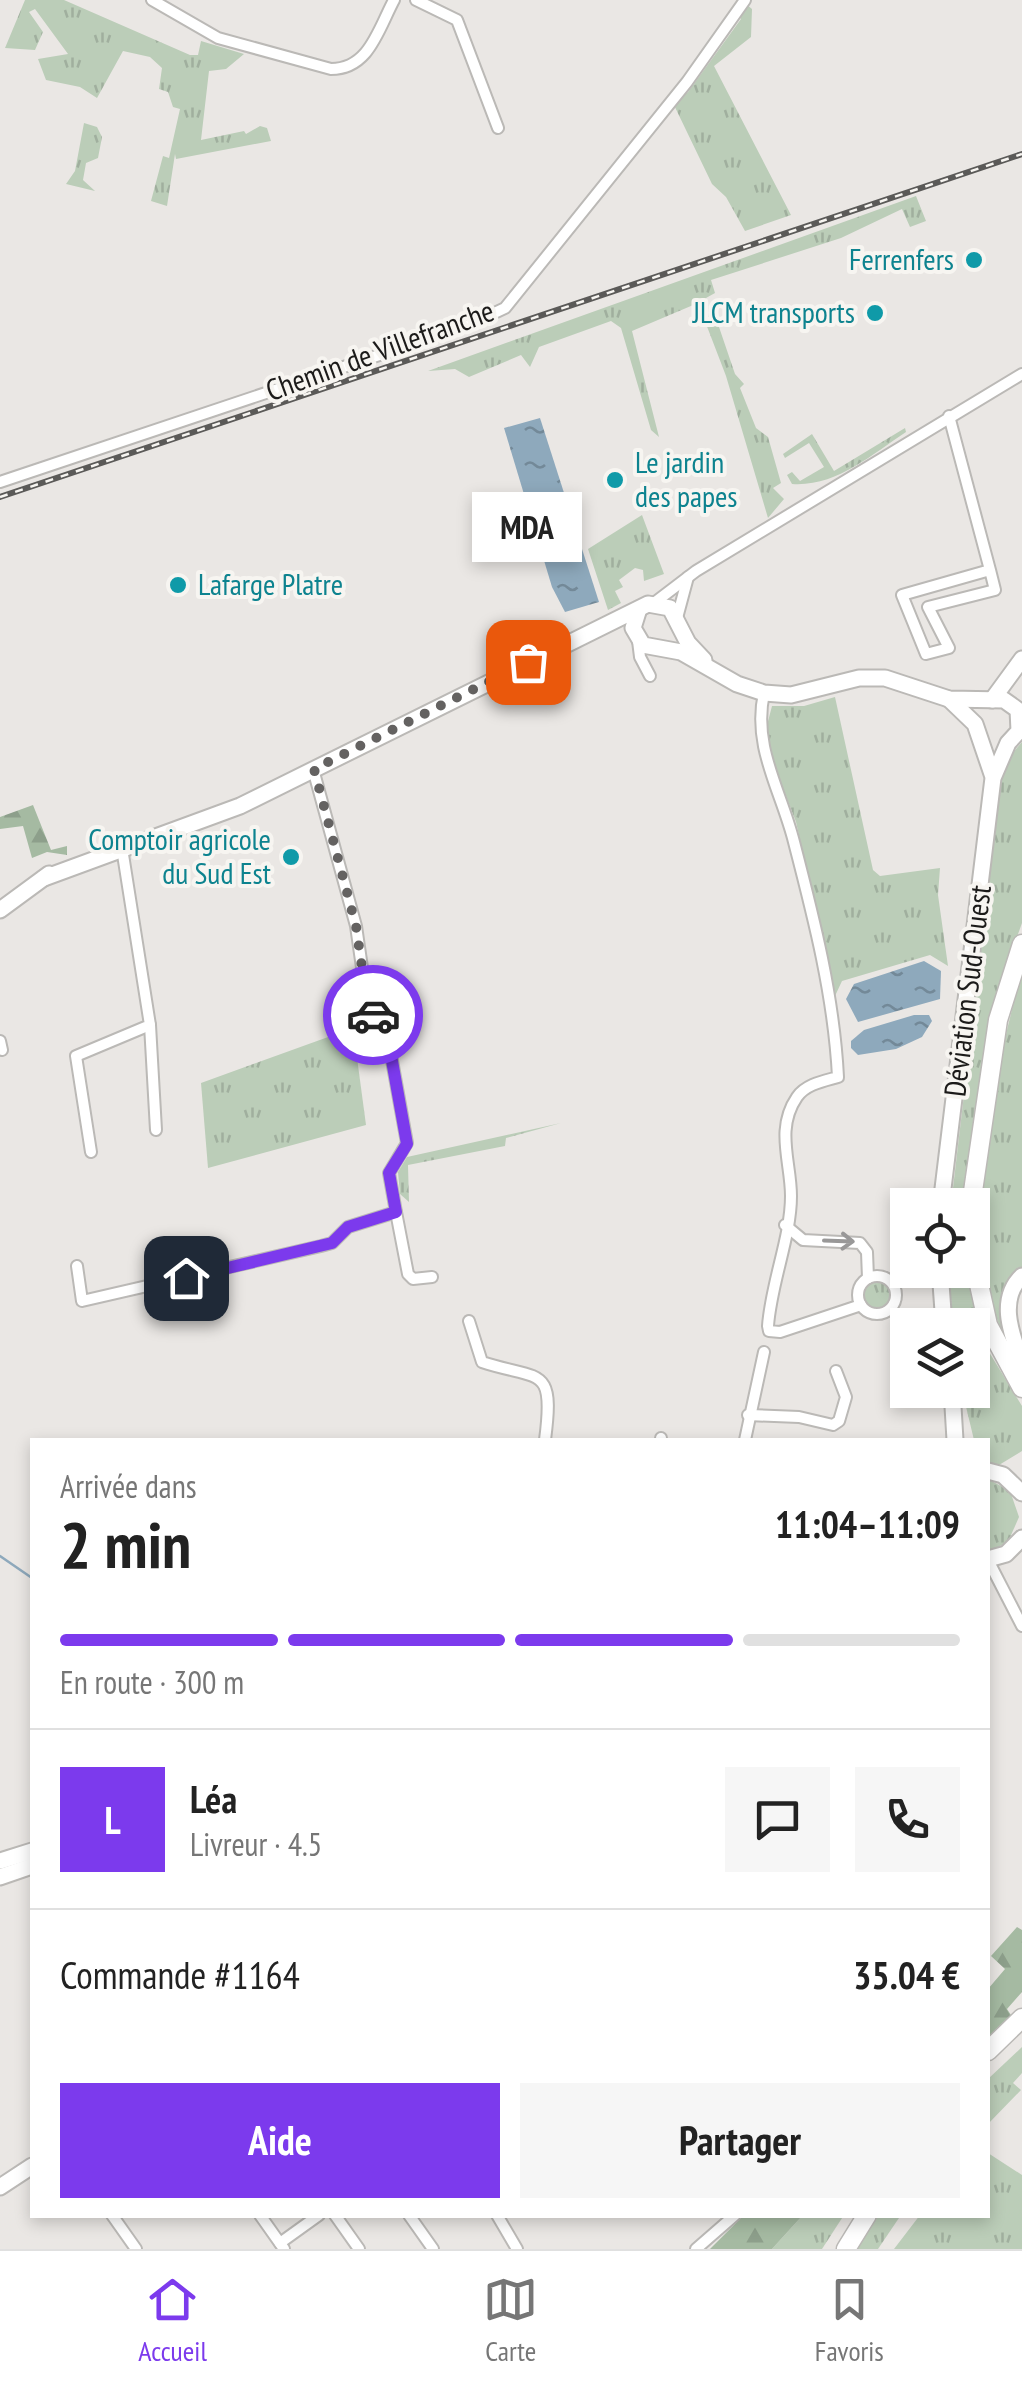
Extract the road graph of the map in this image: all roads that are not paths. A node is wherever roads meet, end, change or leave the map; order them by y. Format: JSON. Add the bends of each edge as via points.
{"nodes":[{"id":1,"x":152,"y":0,"type":"edge"},
{"id":2,"x":394,"y":0,"type":"edge"},
{"id":3,"x":416,"y":0,"type":"edge"},
{"id":4,"x":746,"y":0,"type":"edge"},
{"id":5,"x":498,"y":128,"type":"dead end"},
{"id":6,"x":1022,"y":374,"type":"edge"},
{"id":7,"x":949,"y":416,"type":"junction"},
{"id":8,"x":0,"y":482,"type":"edge"},
{"id":9,"x":990,"y":570,"type":"junction"},
{"id":10,"x":688,"y":576,"type":"junction"},
{"id":11,"x":654,"y":603,"type":"junction"},
{"id":12,"x":638,"y":612,"type":"junction"},
{"id":13,"x":678,"y":621,"type":"junction"},
{"id":14,"x":591,"y":630,"type":"junction"},
{"id":15,"x":636,"y":637,"type":"junction"},
{"id":16,"x":658,"y":648,"type":"junction"},
{"id":17,"x":1022,"y":659,"type":"edge"},
{"id":18,"x":718,"y":673,"type":"junction"},
{"id":19,"x":764,"y":693,"type":"junction"},
{"id":20,"x":949,"y":699,"type":"junction"},
{"id":21,"x":989,"y":701,"type":"junction"},
{"id":22,"x":1021,"y":720,"type":"edge"},
{"id":23,"x":974,"y":724,"type":"junction"},
{"id":24,"x":983,"y":740,"type":"junction"},
{"id":25,"x":1008,"y":743,"type":"junction"},
{"id":26,"x":314,"y":769,"type":"junction"},
{"id":27,"x":993,"y":778,"type":"junction"},
{"id":28,"x":122,"y":846,"type":"junction"},
{"id":29,"x":0,"y":910,"type":"edge"},
{"id":30,"x":1022,"y":944,"type":"edge"},
{"id":31,"x":150,"y":1025,"type":"junction"},
{"id":32,"x":156,"y":1130,"type":"dead end"},
{"id":33,"x":91,"y":1152,"type":"dead end"},
{"id":34,"x":943,"y":1188,"type":"edge"},
{"id":35,"x":974,"y":1188,"type":"edge"},
{"id":36,"x":396,"y":1212,"type":"junction"},
{"id":37,"x":785,"y":1226,"type":"junction"},
{"id":38,"x":77,"y":1266,"type":"dead end"},
{"id":39,"x":1022,"y":1276,"type":"edge"},
{"id":40,"x":432,"y":1277,"type":"dead end"},
{"id":41,"x":868,"y":1278,"type":"junction"},
{"id":42,"x":980,"y":1288,"type":"edge"},
{"id":43,"x":861,"y":1305,"type":"junction"},
{"id":44,"x":469,"y":1321,"type":"dead end"},
{"id":45,"x":764,"y":1352,"type":"dead end"},
{"id":46,"x":1022,"y":1364,"type":"edge"},
{"id":47,"x":836,"y":1371,"type":"dead end"},
{"id":48,"x":1022,"y":1388,"type":"edge"},
{"id":49,"x":955,"y":1409,"type":"joint"},
{"id":50,"x":748,"y":1415,"type":"junction"},
{"id":51,"x":545,"y":1438,"type":"edge"},
{"id":52,"x":746,"y":1438,"type":"edge"},
{"id":53,"x":955,"y":1438,"type":"edge"},
{"id":54,"x":965,"y":1438,"type":"edge"},
{"id":55,"x":1022,"y":1465,"type":"edge"},
{"id":56,"x":992,"y":1472,"type":"edge"},
{"id":57,"x":1022,"y":1493,"type":"edge"},
{"id":58,"x":1022,"y":1538,"type":"edge"},
{"id":59,"x":990,"y":1559,"type":"edge"},
{"id":60,"x":990,"y":1564,"type":"edge"},
{"id":61,"x":1022,"y":1626,"type":"edge"},
{"id":62,"x":30,"y":1852,"type":"edge"},
{"id":63,"x":0,"y":1861,"type":"edge"},
{"id":64,"x":30,"y":1867,"type":"edge"},
{"id":65,"x":0,"y":1877,"type":"edge"},
{"id":66,"x":1022,"y":2018,"type":"edge"},
{"id":67,"x":1022,"y":2034,"type":"edge"},
{"id":68,"x":990,"y":2049,"type":"edge"},
{"id":69,"x":990,"y":2064,"type":"edge"},
{"id":70,"x":30,"y":2167,"type":"edge"},
{"id":71,"x":0,"y":2187,"type":"edge"},
{"id":72,"x":114,"y":2218,"type":"edge"},
{"id":73,"x":262,"y":2218,"type":"edge"},
{"id":74,"x":315,"y":2218,"type":"edge"},
{"id":75,"x":336,"y":2218,"type":"edge"},
{"id":76,"x":411,"y":2218,"type":"edge"},
{"id":77,"x":499,"y":2218,"type":"edge"},
{"id":78,"x":732,"y":2218,"type":"edge"},
{"id":79,"x":850,"y":2218,"type":"edge"},
{"id":80,"x":864,"y":2218,"type":"edge"},
{"id":81,"x":282,"y":2246,"type":"edge"},
{"id":82,"x":136,"y":2249,"type":"edge"},
{"id":83,"x":359,"y":2249,"type":"edge"},
{"id":84,"x":433,"y":2249,"type":"edge"},
{"id":85,"x":517,"y":2249,"type":"edge"},
{"id":86,"x":696,"y":2249,"type":"edge"},
{"id":87,"x":833,"y":2249,"type":"edge"},
{"id":88,"x":846,"y":2249,"type":"edge"}],
"edges":[{"from":1,"to":2,"type":"street","via":[[218,38],[330,70],[360,62]]},
{"from":3,"to":5,"type":"street","via":[[457,20]]},
{"from":4,"to":8,"type":"street","name":"Chemin de Villefranche","via":[[505,308],[469,326]]},
{"from":6,"to":7,"type":"street"},
{"from":7,"to":9,"type":"street"},
{"from":7,"to":10,"type":"street"},
{"from":9,"to":9,"type":"street","via":[[902,595],[926,654],[949,648],[928,607],[995,590]]},
{"from":10,"to":11,"type":"street"},
{"from":10,"to":13,"type":"street"},
{"from":11,"to":12,"type":"street"},
{"from":11,"to":13,"type":"street","via":[[670,608]]},
{"from":12,"to":14,"type":"street"},
{"from":12,"to":15,"type":"street"},
{"from":13,"to":16,"type":"street","via":[[672,641]]},
{"from":13,"to":18,"type":"street","via":[[688,643]]},
{"from":14,"to":15,"type":"street","via":[[614,626]]},
{"from":14,"to":26,"type":"street"},
{"from":15,"to":16,"type":"street"},
{"from":15,"to":16,"type":"street","via":[[647,671]]},
{"from":16,"to":18,"type":"street","via":[[681,652]]},
{"from":17,"to":21,"type":"street"},
{"from":18,"to":19,"type":"street"},
{"from":19,"to":20,"type":"street","via":[[791,695],[873,677]]},
{"from":19,"to":37,"type":"street","via":[[759,738],[809,902],[835,1026],[838,1077],[810,1086],[792,1110],[784,1151],[791,1201]]},
{"from":20,"to":21,"type":"street"},
{"from":20,"to":23,"type":"street"},
{"from":21,"to":22,"type":"street","via":[[1009,702]]},
{"from":21,"to":23,"type":"street"},
{"from":22,"to":25,"type":"street"},
{"from":23,"to":24,"type":"street"},
{"from":24,"to":25,"type":"street"},
{"from":24,"to":27,"type":"street"},
{"from":25,"to":27,"type":"street"},
{"from":26,"to":28,"type":"street","via":[[219,815]]},
{"from":26,"to":36,"type":"street","via":[[356,926],[368,1009],[385,1022],[407,1144],[389,1173]]},
{"from":27,"to":34,"type":"street","name":"Déviation Sud-Ouest"},
{"from":28,"to":29,"type":"street","via":[[44,878]]},
{"from":28,"to":31,"type":"street"},
{"from":30,"to":35,"type":"main road","via":[[998,1020]]},
{"from":31,"to":32,"type":"street"},
{"from":31,"to":33,"type":"street","via":[[76,1056]]},
{"from":36,"to":38,"type":"street","via":[[348,1227],[332,1243],[82,1301]]},
{"from":36,"to":40,"type":"street","via":[[408,1274]]},
{"from":37,"to":41,"type":"street","one_way":true,"via":[[803,1240],[860,1243]]},
{"from":37,"to":43,"type":"street","via":[[770,1290],[769,1331]]},
{"from":39,"to":46,"type":"street","via":[[1007,1303]]},
{"from":41,"to":43,"type":"street","via":[[858,1290]]},
{"from":41,"to":43,"type":"street","via":[[891,1282],[895,1301],[876,1314]]},
{"from":42,"to":48,"type":"main road","via":[[988,1324]]},
{"from":44,"to":51,"type":"street","via":[[482,1362],[536,1373],[544,1381]]},
{"from":45,"to":50,"type":"street"},
{"from":47,"to":50,"type":"street","via":[[846,1397],[833,1425]]},
{"from":49,"to":53,"type":"street"},
{"from":49,"to":54,"type":"street"},
{"from":50,"to":52,"type":"street"},
{"from":55,"to":56,"type":"street"},
{"from":56,"to":57,"type":"street"},
{"from":58,"to":59,"type":"street"},
{"from":60,"to":61,"type":"street"},
{"from":62,"to":63,"type":"street"},
{"from":64,"to":65,"type":"street"},
{"from":66,"to":68,"type":"main road"},
{"from":67,"to":69,"type":"main road"},
{"from":70,"to":71,"type":"street"},
{"from":72,"to":82,"type":"street"},
{"from":73,"to":81,"type":"street"},
{"from":74,"to":81,"type":"street"},
{"from":75,"to":83,"type":"street"},
{"from":76,"to":84,"type":"street"},
{"from":77,"to":85,"type":"street"},
{"from":78,"to":86,"type":"street"},
{"from":79,"to":87,"type":"main road"},
{"from":80,"to":88,"type":"main road"}]}
